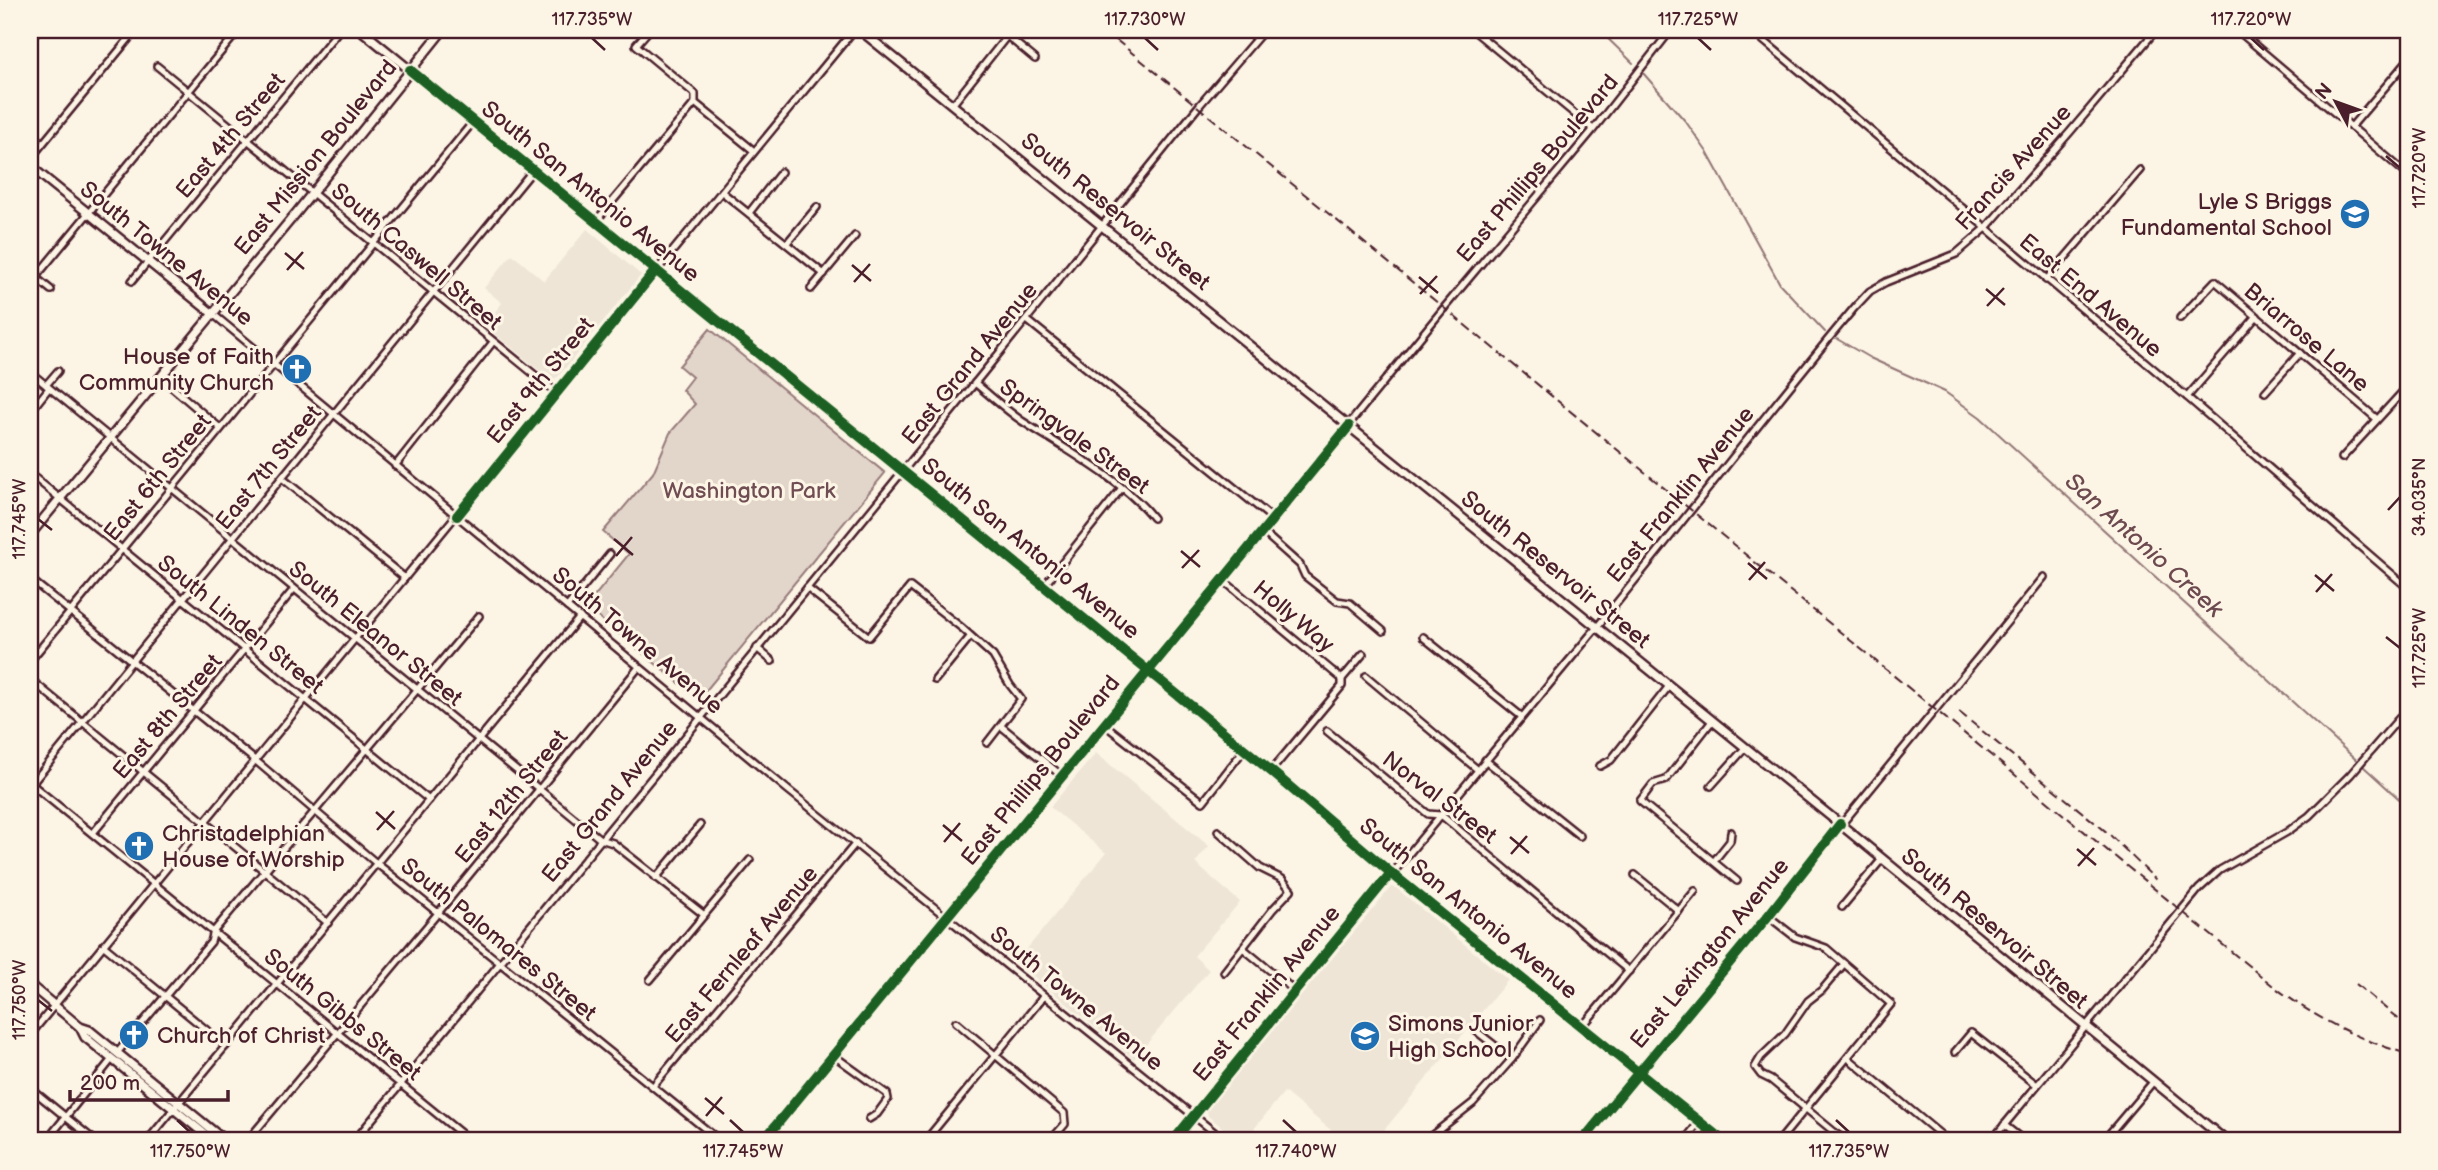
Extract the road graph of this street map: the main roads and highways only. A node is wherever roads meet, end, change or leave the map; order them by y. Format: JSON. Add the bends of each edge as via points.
{"nodes":[{"id":1,"x":361,"y":30,"type":"edge"},
{"id":2,"x":443,"y":30,"type":"edge"},
{"id":3,"x":860,"y":30,"type":"edge"},
{"id":4,"x":410,"y":70,"type":"junction"},
{"id":5,"x":30,"y":166,"type":"edge"},
{"id":6,"x":213,"y":314,"type":"junction"},
{"id":7,"x":30,"y":535,"type":"edge"},
{"id":8,"x":30,"y":985,"type":"edge"},
{"id":9,"x":175,"y":1105,"type":"junction"},
{"id":10,"x":212,"y":1140,"type":"edge"},
{"id":11,"x":224,"y":1140,"type":"edge"},
{"id":12,"x":2225,"y":1140,"type":"edge"}],
"edges":[{"from":1,"to":4,"type":"main road","name":"South San Antonio Avenue"},
{"from":2,"to":4,"type":"main road","name":"East Mission Boulevard"},
{"from":3,"to":12,"type":"main road","name":"South Reservoir Street"},
{"from":4,"to":6,"type":"main road","name":"East Mission Boulevard"},
{"from":5,"to":6,"type":"main road","name":"South Towne Avenue"},
{"from":6,"to":7,"type":"main road","name":"East Mission Boulevard"},
{"from":8,"to":9,"type":"main road"},
{"from":9,"to":10,"type":"main road"},
{"from":9,"to":11,"type":"main road"}]}
